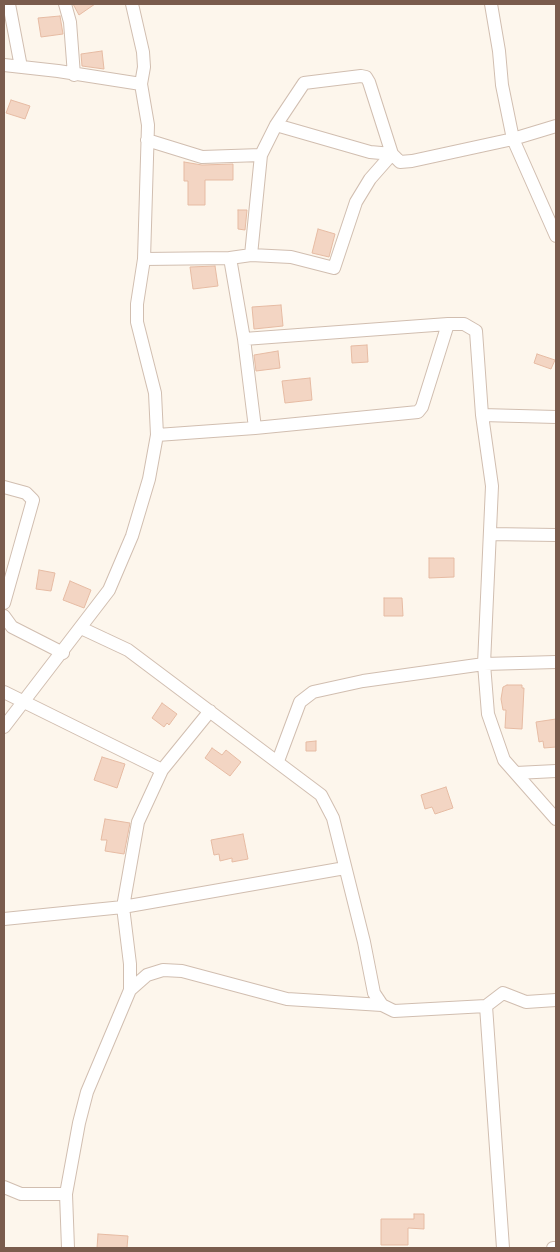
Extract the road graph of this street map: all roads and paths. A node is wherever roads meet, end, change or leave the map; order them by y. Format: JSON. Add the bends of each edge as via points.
{"nodes":[{"id":1,"x":9,"y":4,"type":"edge"},
{"id":2,"x":65,"y":4,"type":"edge"},
{"id":3,"x":132,"y":4,"type":"edge"},
{"id":4,"x":492,"y":4,"type":"edge"},
{"id":5,"x":4,"y":65,"type":"edge"},
{"id":6,"x":21,"y":66,"type":"junction"},
{"id":7,"x":74,"y":75,"type":"junction"},
{"id":8,"x":141,"y":84,"type":"junction"},
{"id":9,"x":276,"y":125,"type":"junction"},
{"id":10,"x":556,"y":126,"type":"edge"},
{"id":11,"x":512,"y":139,"type":"junction"},
{"id":12,"x":148,"y":140,"type":"junction"},
{"id":13,"x":392,"y":154,"type":"junction"},
{"id":14,"x":261,"y":156,"type":"junction"},
{"id":15,"x":556,"y":236,"type":"edge"},
{"id":16,"x":251,"y":255,"type":"junction"},
{"id":17,"x":230,"y":258,"type":"junction"},
{"id":18,"x":144,"y":259,"type":"junction"},
{"id":19,"x":448,"y":324,"type":"junction"},
{"id":20,"x":244,"y":338,"type":"junction"},
{"id":21,"x":482,"y":415,"type":"junction"},
{"id":22,"x":556,"y":416,"type":"edge"},
{"id":23,"x":255,"y":428,"type":"junction"},
{"id":24,"x":157,"y":435,"type":"junction"},
{"id":25,"x":4,"y":488,"type":"edge"},
{"id":26,"x":490,"y":534,"type":"junction"},
{"id":27,"x":556,"y":535,"type":"edge"},
{"id":28,"x":4,"y":603,"type":"edge"},
{"id":29,"x":4,"y":616,"type":"edge"},
{"id":30,"x":81,"y":628,"type":"junction"},
{"id":31,"x":63,"y":653,"type":"junction"},
{"id":32,"x":556,"y":662,"type":"edge"},
{"id":33,"x":484,"y":664,"type":"junction"},
{"id":34,"x":4,"y":692,"type":"edge"},
{"id":35,"x":25,"y":701,"type":"junction"},
{"id":36,"x":210,"y":711,"type":"junction"},
{"id":37,"x":4,"y":727,"type":"edge"},
{"id":38,"x":278,"y":760,"type":"junction"},
{"id":39,"x":162,"y":770,"type":"junction"},
{"id":40,"x":556,"y":771,"type":"edge"},
{"id":41,"x":516,"y":773,"type":"junction"},
{"id":42,"x":556,"y":819,"type":"edge"},
{"id":43,"x":344,"y":868,"type":"junction"},
{"id":44,"x":123,"y":907,"type":"junction"},
{"id":45,"x":4,"y":919,"type":"edge"},
{"id":46,"x":130,"y":990,"type":"junction"},
{"id":47,"x":556,"y":1000,"type":"edge"},
{"id":48,"x":382,"y":1005,"type":"junction"},
{"id":49,"x":486,"y":1006,"type":"junction"},
{"id":50,"x":4,"y":1187,"type":"edge"},
{"id":51,"x":66,"y":1194,"type":"junction"},
{"id":52,"x":68,"y":1248,"type":"edge"},
{"id":53,"x":503,"y":1248,"type":"edge"}],
"edges":[{"from":1,"to":6,"type":"street"},
{"from":2,"to":7,"type":"street","via":[[70,22]]},
{"from":3,"to":8,"type":"street","via":[[143,52]]},
{"from":4,"to":11,"type":"street"},
{"from":5,"to":6,"type":"street"},
{"from":6,"to":7,"type":"street"},
{"from":7,"to":8,"type":"street"},
{"from":8,"to":12,"type":"street"},
{"from":9,"to":13,"type":"street","via":[[370,152]]},
{"from":9,"to":13,"type":"street","via":[[304,83],[366,77]]},
{"from":9,"to":14,"type":"street"},
{"from":10,"to":11,"type":"street"},
{"from":11,"to":13,"type":"street","via":[[412,161],[400,162]]},
{"from":11,"to":15,"type":"street"},
{"from":12,"to":14,"type":"street","via":[[202,157]]},
{"from":12,"to":18,"type":"street"},
{"from":13,"to":16,"type":"street","via":[[370,179],[356,202],[334,268],[291,257]]},
{"from":14,"to":16,"type":"street"},
{"from":16,"to":17,"type":"street"},
{"from":17,"to":18,"type":"street"},
{"from":17,"to":20,"type":"street"},
{"from":18,"to":24,"type":"street","via":[[137,322],[154,393]]},
{"from":19,"to":20,"type":"street"},
{"from":19,"to":21,"type":"street","via":[[464,324],[476,331]]},
{"from":19,"to":23,"type":"street","via":[[418,412]]},
{"from":20,"to":23,"type":"street"},
{"from":21,"to":22,"type":"street"},
{"from":21,"to":26,"type":"street","via":[[492,486]]},
{"from":23,"to":24,"type":"street"},
{"from":24,"to":30,"type":"street","via":[[149,479],[132,536],[109,590]]},
{"from":25,"to":28,"type":"street","via":[[26,493],[34,500]]},
{"from":26,"to":27,"type":"street"},
{"from":26,"to":33,"type":"street"},
{"from":29,"to":31,"type":"street","via":[[12,627]]},
{"from":30,"to":31,"type":"street"},
{"from":30,"to":36,"type":"street","via":[[128,650]]},
{"from":31,"to":35,"type":"street"},
{"from":32,"to":33,"type":"street"},
{"from":33,"to":38,"type":"street","via":[[363,681],[313,692],[300,702]]},
{"from":33,"to":41,"type":"street","via":[[492,731],[504,760]]},
{"from":34,"to":35,"type":"street"},
{"from":35,"to":37,"type":"street"},
{"from":35,"to":39,"type":"street"},
{"from":36,"to":38,"type":"street"},
{"from":36,"to":39,"type":"street"},
{"from":38,"to":43,"type":"street","via":[[321,794],[333,818]]},
{"from":39,"to":44,"type":"street","via":[[138,822]]},
{"from":40,"to":41,"type":"street"},
{"from":41,"to":42,"type":"street"},
{"from":43,"to":44,"type":"street"},
{"from":43,"to":48,"type":"street","via":[[374,993]]},
{"from":44,"to":45,"type":"street"},
{"from":44,"to":46,"type":"street"},
{"from":46,"to":48,"type":"street","via":[[147,975],[163,970],[182,971],[287,999]]},
{"from":46,"to":51,"type":"street","via":[[86,1092]]},
{"from":47,"to":49,"type":"street","via":[[526,1002],[503,993]]},
{"from":48,"to":49,"type":"street","via":[[394,1011]]},
{"from":49,"to":53,"type":"street"},
{"from":50,"to":51,"type":"street","via":[[21,1194]]},
{"from":51,"to":52,"type":"street"}]}
